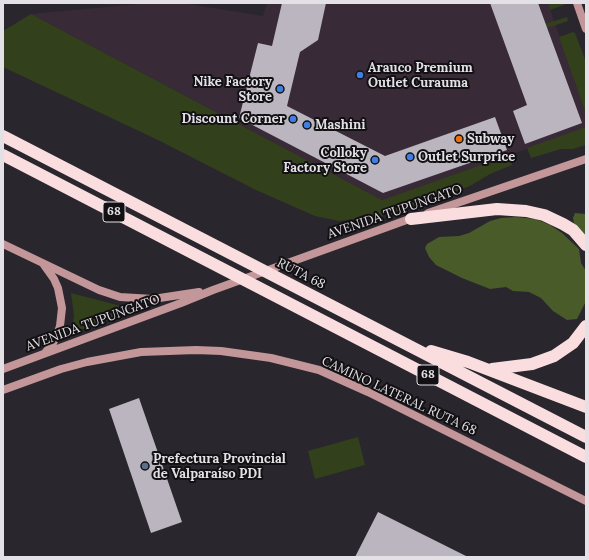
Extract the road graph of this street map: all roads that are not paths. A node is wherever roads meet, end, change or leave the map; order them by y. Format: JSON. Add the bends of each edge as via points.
{"nodes":[{"id":1,"x":577,"y":3,"type":"edge"},
{"id":2,"x":586,"y":29,"type":"edge"},
{"id":3,"x":3,"y":136,"type":"edge"},
{"id":4,"x":3,"y":155,"type":"edge"},
{"id":5,"x":586,"y":159,"type":"edge"},
{"id":6,"x":411,"y":219,"type":"junction"},
{"id":7,"x":3,"y":244,"type":"edge"},
{"id":8,"x":586,"y":246,"type":"edge"},
{"id":9,"x":42,"y":263,"type":"junction"},
{"id":10,"x":213,"y":290,"type":"junction"},
{"id":11,"x":586,"y":326,"type":"edge"},
{"id":12,"x":410,"y":346,"type":"junction"},
{"id":13,"x":42,"y":355,"type":"junction"},
{"id":14,"x":487,"y":369,"type":"junction"},
{"id":15,"x":3,"y":370,"type":"edge"},
{"id":16,"x":3,"y":390,"type":"edge"},
{"id":17,"x":586,"y":407,"type":"edge"},
{"id":18,"x":586,"y":437,"type":"edge"},
{"id":19,"x":586,"y":457,"type":"edge"},
{"id":20,"x":586,"y":501,"type":"edge"}],
"edges":[{"from":1,"to":2,"type":"main road"},
{"from":3,"to":12,"type":"highway","name":"RUTA 68","number":"68"},
{"from":4,"to":19,"type":"highway","number":"68"},
{"from":5,"to":6,"type":"main road","name":"AVENIDA TUPUNGATO"},
{"from":6,"to":8,"type":"highway","via":[[497,209],[526,211],[544,215],[563,224],[573,230]]},
{"from":6,"to":10,"type":"main road","name":"AVENIDA TUPUNGATO"},
{"from":7,"to":9,"type":"main road","name":"AVENIDA TUPUNGATO"},
{"from":9,"to":10,"type":"main road","name":"AVENIDA TUPUNGATO","via":[[99,290],[125,298],[159,298]]},
{"from":9,"to":13,"type":"main road","via":[[58,288],[62,308],[57,335],[48,351]]},
{"from":10,"to":13,"type":"main road","name":"AVENIDA TUPUNGATO"},
{"from":11,"to":14,"type":"highway","via":[[573,343],[543,361],[517,367]]},
{"from":12,"to":14,"type":"highway","via":[[448,355]]},
{"from":12,"to":18,"type":"highway","name":"RUTA 68","number":"68"},
{"from":13,"to":15,"type":"main road","name":"AVENIDA TUPUNGATO"},
{"from":14,"to":17,"type":"highway"},
{"from":16,"to":20,"type":"main road","name":"CAMINO LATERAL RUTA 68","via":[[61,369],[141,352],[209,350],[270,358],[319,370],[368,392]]}]}
